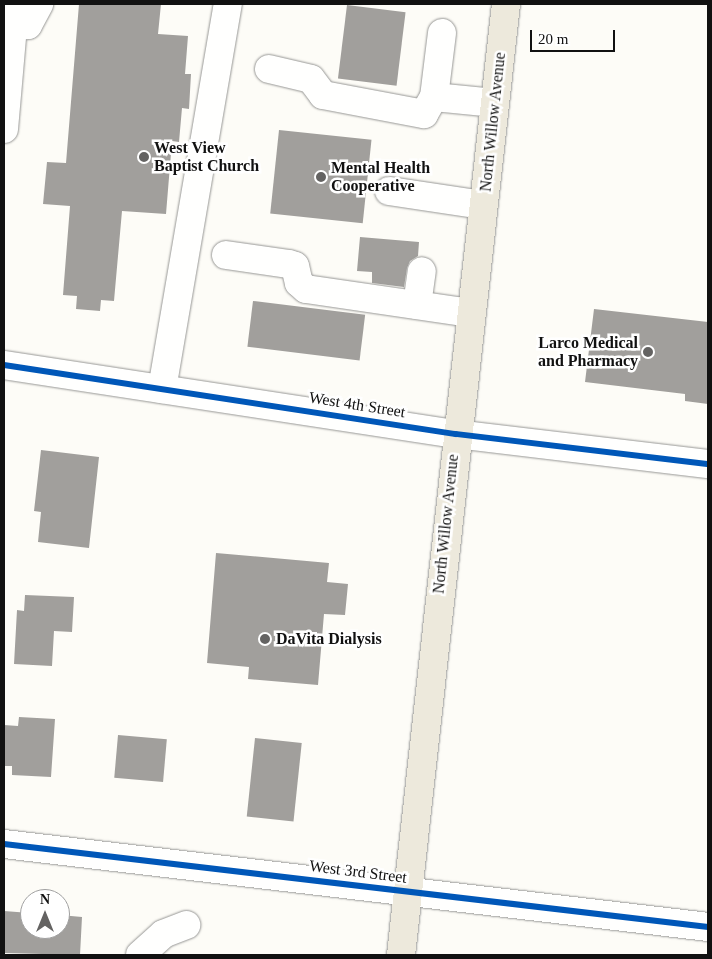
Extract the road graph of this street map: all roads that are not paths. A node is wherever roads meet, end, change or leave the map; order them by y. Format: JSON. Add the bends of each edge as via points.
{"nodes":[{"id":1,"x":39,"y":4,"type":"edge"},
{"id":2,"x":228,"y":4,"type":"edge"},
{"id":3,"x":506,"y":4,"type":"edge"},
{"id":4,"x":14,"y":15,"type":"edge"},
{"id":5,"x":442,"y":33,"type":"dead end"},
{"id":6,"x":269,"y":69,"type":"dead end"},
{"id":7,"x":434,"y":97,"type":"junction"},
{"id":8,"x":495,"y":103,"type":"junction"},
{"id":9,"x":4,"y":129,"type":"edge"},
{"id":10,"x":389,"y":191,"type":"dead end"},
{"id":11,"x":483,"y":206,"type":"junction"},
{"id":12,"x":226,"y":255,"type":"dead end"},
{"id":13,"x":422,"y":271,"type":"dead end"},
{"id":14,"x":417,"y":305,"type":"junction"},
{"id":15,"x":471,"y":313,"type":"junction"},
{"id":16,"x":4,"y":365,"type":"edge"},
{"id":17,"x":162,"y":389,"type":"junction"},
{"id":18,"x":456,"y":434,"type":"junction"},
{"id":19,"x":708,"y":464,"type":"edge"},
{"id":20,"x":4,"y":844,"type":"edge"},
{"id":21,"x":406,"y":892,"type":"junction"},
{"id":22,"x":186,"y":925,"type":"dead end"},
{"id":23,"x":708,"y":927,"type":"edge"},
{"id":24,"x":140,"y":955,"type":"edge"},
{"id":25,"x":401,"y":955,"type":"edge"}],
"edges":[{"from":1,"to":4,"type":"street","via":[[28,25]]},
{"from":2,"to":17,"type":"street"},
{"from":3,"to":8,"type":"main road","name":"North Willow Avenue"},
{"from":4,"to":9,"type":"street"},
{"from":5,"to":7,"type":"street"},
{"from":6,"to":7,"type":"street","via":[[311,80],[323,95],[424,114]]},
{"from":7,"to":8,"type":"street"},
{"from":8,"to":11,"type":"main road","name":"North Willow Avenue"},
{"from":10,"to":11,"type":"street"},
{"from":11,"to":15,"type":"main road","name":"North Willow Avenue"},
{"from":12,"to":14,"type":"street","via":[[295,266],[299,283],[306,289]]},
{"from":13,"to":14,"type":"street"},
{"from":14,"to":15,"type":"street"},
{"from":15,"to":18,"type":"main road","name":"North Willow Avenue"},
{"from":16,"to":17,"type":"street","name":"West 4th Street"},
{"from":17,"to":18,"type":"street","name":"West 4th Street"},
{"from":18,"to":19,"type":"street","name":"West 4th Street"},
{"from":18,"to":21,"type":"main road","name":"North Willow Avenue"},
{"from":20,"to":21,"type":"street","name":"West 3rd Street"},
{"from":21,"to":23,"type":"street","name":"West 3rd Street"},
{"from":21,"to":25,"type":"main road","name":"North Willow Avenue"},
{"from":22,"to":24,"type":"street","via":[[163,934]]}]}
